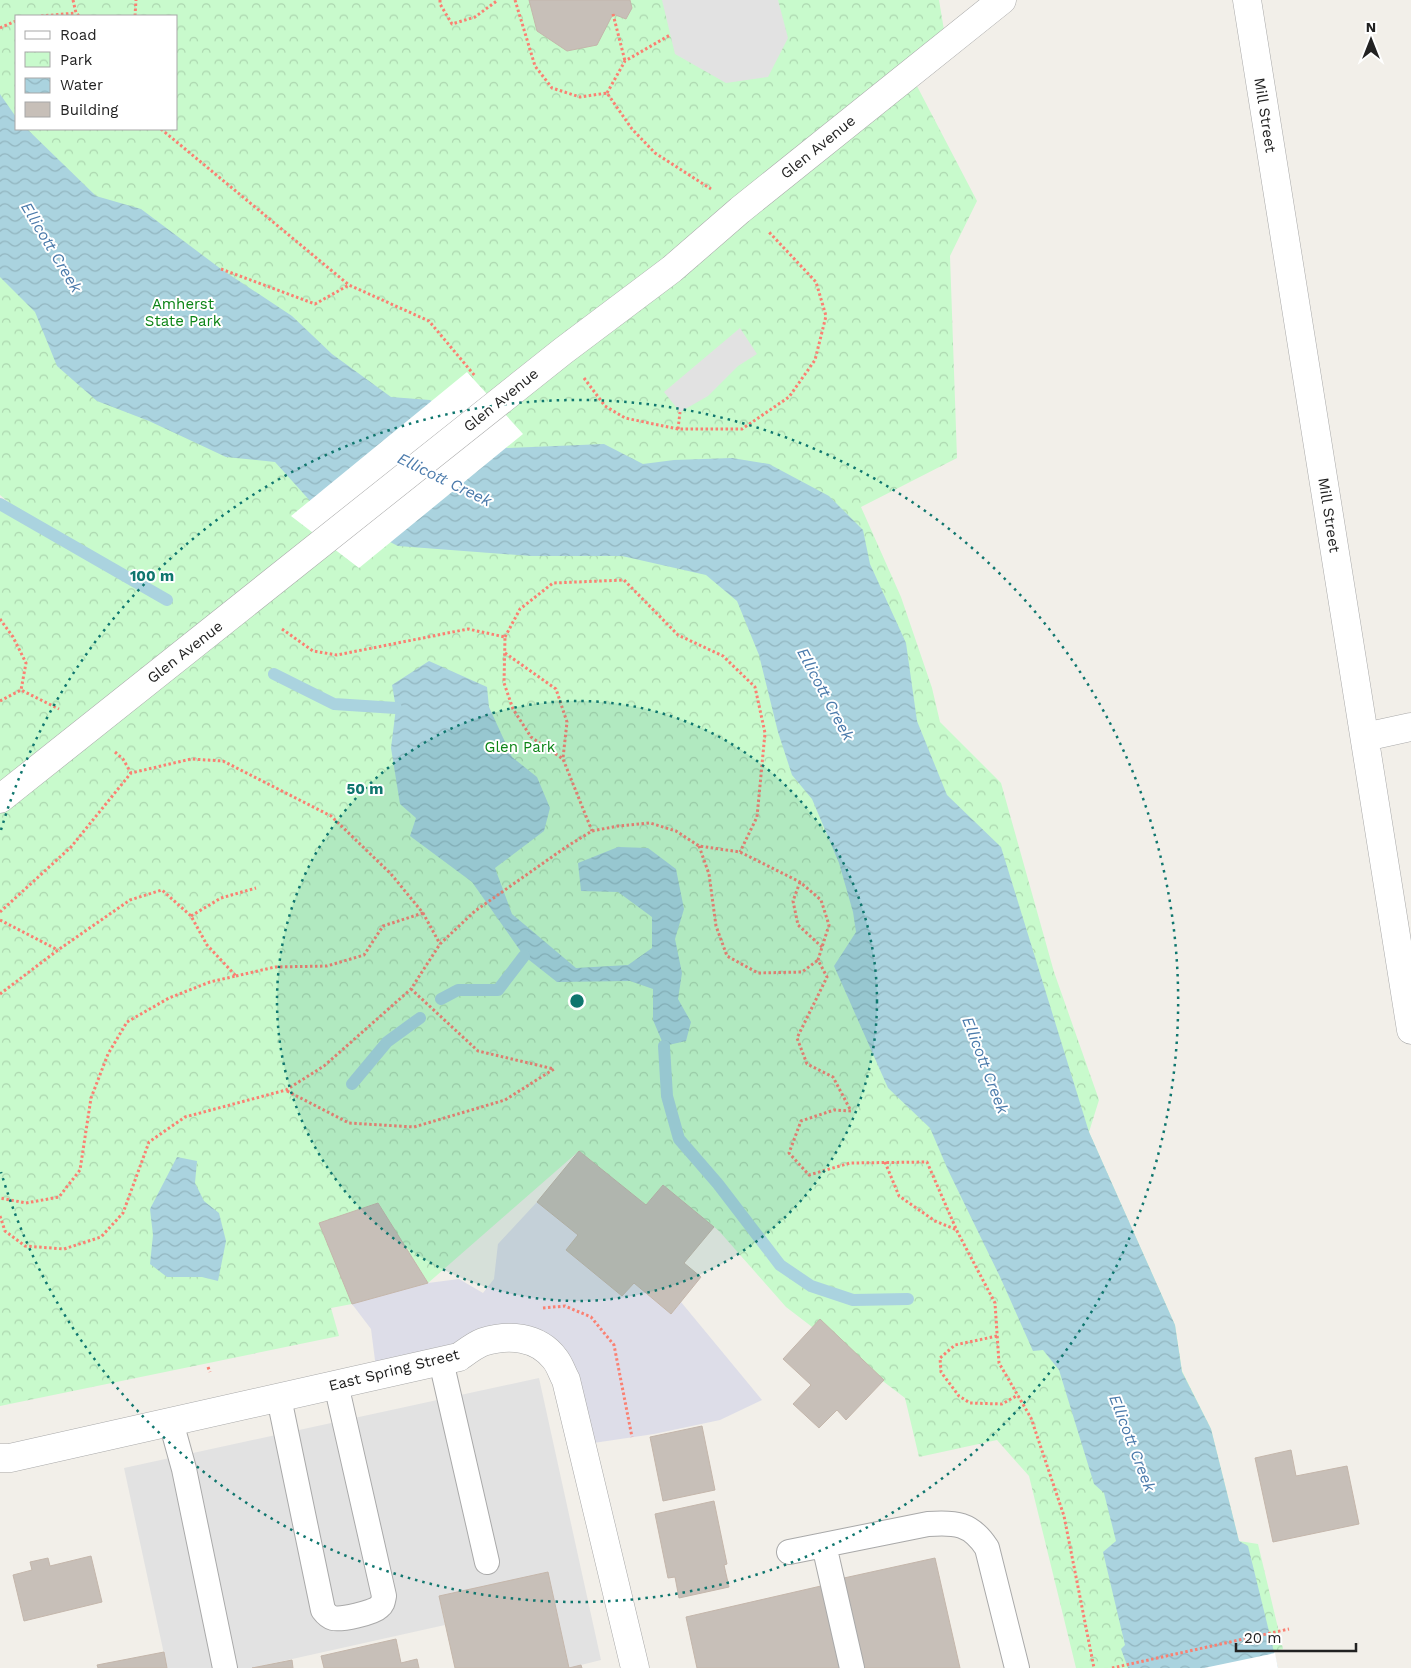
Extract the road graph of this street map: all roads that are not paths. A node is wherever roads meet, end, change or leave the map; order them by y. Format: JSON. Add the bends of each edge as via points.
{"nodes":[{"id":1,"x":1002,"y":0,"type":"edge"},
{"id":2,"x":1247,"y":0,"type":"edge"},
{"id":3,"x":1411,"y":727,"type":"edge"},
{"id":4,"x":1365,"y":737,"type":"junction"},
{"id":5,"x":0,"y":799,"type":"edge"},
{"id":6,"x":1411,"y":1030,"type":"edge"},
{"id":7,"x":450,"y":1359,"type":"junction"},
{"id":8,"x":336,"y":1384,"type":"junction"},
{"id":9,"x":279,"y":1398,"type":"junction"},
{"id":10,"x":171,"y":1422,"type":"junction"},
{"id":11,"x":0,"y":1458,"type":"edge"},
{"id":12,"x":824,"y":1545,"type":"junction"},
{"id":13,"x":789,"y":1552,"type":"dead end"},
{"id":14,"x":487,"y":1562,"type":"dead end"},
{"id":15,"x":226,"y":1668,"type":"edge"},
{"id":16,"x":635,"y":1668,"type":"edge"},
{"id":17,"x":852,"y":1668,"type":"edge"},
{"id":18,"x":1017,"y":1668,"type":"edge"}],
"edges":[{"from":1,"to":5,"type":"street","name":"Glen Avenue","via":[[740,210],[672,269],[498,402]]},
{"from":2,"to":4,"type":"street","name":"Mill Street"},
{"from":3,"to":4,"type":"street"},
{"from":4,"to":6,"type":"street","name":"Mill Street"},
{"from":7,"to":8,"type":"street","name":"East Spring Street"},
{"from":7,"to":14,"type":"lane"},
{"from":7,"to":16,"type":"street","name":"East Spring Street","via":[[481,1343],[520,1338],[544,1348],[556,1360],[566,1380]]},
{"from":8,"to":9,"type":"street","name":"East Spring Street"},
{"from":8,"to":9,"type":"lane","via":[[384,1596],[379,1608],[368,1612],[333,1618],[323,1610]]},
{"from":9,"to":10,"type":"street","name":"East Spring Street"},
{"from":10,"to":11,"type":"street","name":"East Spring Street"},
{"from":10,"to":15,"type":"lane"},
{"from":12,"to":13,"type":"lane"},
{"from":12,"to":17,"type":"lane"},
{"from":12,"to":18,"type":"lane","via":[[928,1524],[951,1522],[970,1530],[987,1548]]}]}
